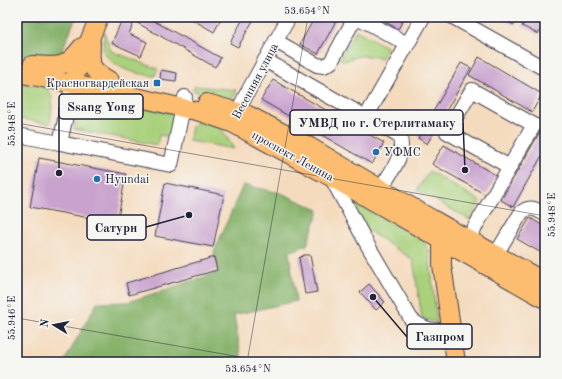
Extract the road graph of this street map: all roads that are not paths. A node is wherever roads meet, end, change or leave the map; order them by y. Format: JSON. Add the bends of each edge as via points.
{"nodes":[{"id":1,"x":99,"y":17,"type":"edge"},
{"id":2,"x":289,"y":17,"type":"edge"},
{"id":3,"x":423,"y":17,"type":"edge"},
{"id":4,"x":459,"y":20,"type":"edge"},
{"id":5,"x":91,"y":38,"type":"junction"},
{"id":6,"x":276,"y":41,"type":"junction"},
{"id":7,"x":407,"y":44,"type":"junction"},
{"id":8,"x":266,"y":60,"type":"junction"},
{"id":9,"x":22,"y":67,"type":"edge"},
{"id":10,"x":545,"y":69,"type":"edge"},
{"id":11,"x":74,"y":78,"type":"junction"},
{"id":12,"x":110,"y":81,"type":"junction"},
{"id":13,"x":184,"y":102,"type":"junction"},
{"id":14,"x":235,"y":117,"type":"junction"},
{"id":15,"x":366,"y":117,"type":"junction"},
{"id":16,"x":17,"y":135,"type":"edge"},
{"id":17,"x":60,"y":143,"type":"junction"},
{"id":18,"x":510,"y":167,"type":"junction"},
{"id":19,"x":331,"y":177,"type":"junction"},
{"id":20,"x":381,"y":188,"type":"junction"},
{"id":21,"x":545,"y":214,"type":"edge"},
{"id":22,"x":468,"y":239,"type":"junction"},
{"id":23,"x":442,"y":240,"type":"junction"},
{"id":24,"x":496,"y":254,"type":"junction"},
{"id":25,"x":545,"y":282,"type":"edge"},
{"id":26,"x":545,"y":299,"type":"edge"},
{"id":27,"x":451,"y":330,"type":"junction"},
{"id":28,"x":456,"y":362,"type":"edge"}],
"edges":[{"from":1,"to":5,"type":"main road"},
{"from":2,"to":6,"type":"street","name":"Весенняя улица"},
{"from":3,"to":7,"type":"street"},
{"from":4,"to":10,"type":"street"},
{"from":5,"to":9,"type":"main road","via":[[67,63],[59,66]]},
{"from":5,"to":11,"type":"main road"},
{"from":5,"to":12,"type":"main road","via":[[90,62],[98,74]]},
{"from":6,"to":7,"type":"street","via":[[317,65],[324,66],[331,62],[351,25],[361,20]]},
{"from":6,"to":8,"type":"street","name":"Весенняя улица"},
{"from":7,"to":15,"type":"street"},
{"from":8,"to":14,"type":"street","name":"Весенняя улица"},
{"from":8,"to":15,"type":"street"},
{"from":9,"to":11,"type":"main road","name":"проспект Ленина"},
{"from":11,"to":12,"type":"main road","name":"проспект Ленина"},
{"from":11,"to":13,"type":"main road","name":"проспект Ленина"},
{"from":11,"to":17,"type":"street"},
{"from":12,"to":13,"type":"main road","name":"проспект Ленина"},
{"from":13,"to":14,"type":"main road","name":"проспект Ленина"},
{"from":13,"to":17,"type":"street","via":[[171,164]]},
{"from":14,"to":19,"type":"main road","name":"проспект Ленина"},
{"from":14,"to":20,"type":"main road","name":"проспект Ленина","via":[[248,115]]},
{"from":15,"to":20,"type":"street","via":[[399,136],[402,142],[400,156]]},
{"from":16,"to":17,"type":"street"},
{"from":18,"to":18,"type":"street","via":[[534,125],[472,90],[447,132]]},
{"from":18,"to":22,"type":"street"},
{"from":19,"to":23,"type":"main road","name":"проспект Ленина"},
{"from":19,"to":27,"type":"street","via":[[366,244],[412,319],[426,329]]},
{"from":20,"to":22,"type":"main road","name":"проспект Ленина"},
{"from":21,"to":24,"type":"street","via":[[532,208],[521,213]]},
{"from":22,"to":24,"type":"main road","name":"проспект Ленина"},
{"from":23,"to":26,"type":"main road","name":"проспект Ленина"},
{"from":23,"to":27,"type":"main road","via":[[442,265]]},
{"from":24,"to":25,"type":"main road","name":"проспект Ленина"},
{"from":27,"to":28,"type":"main road"}]}
